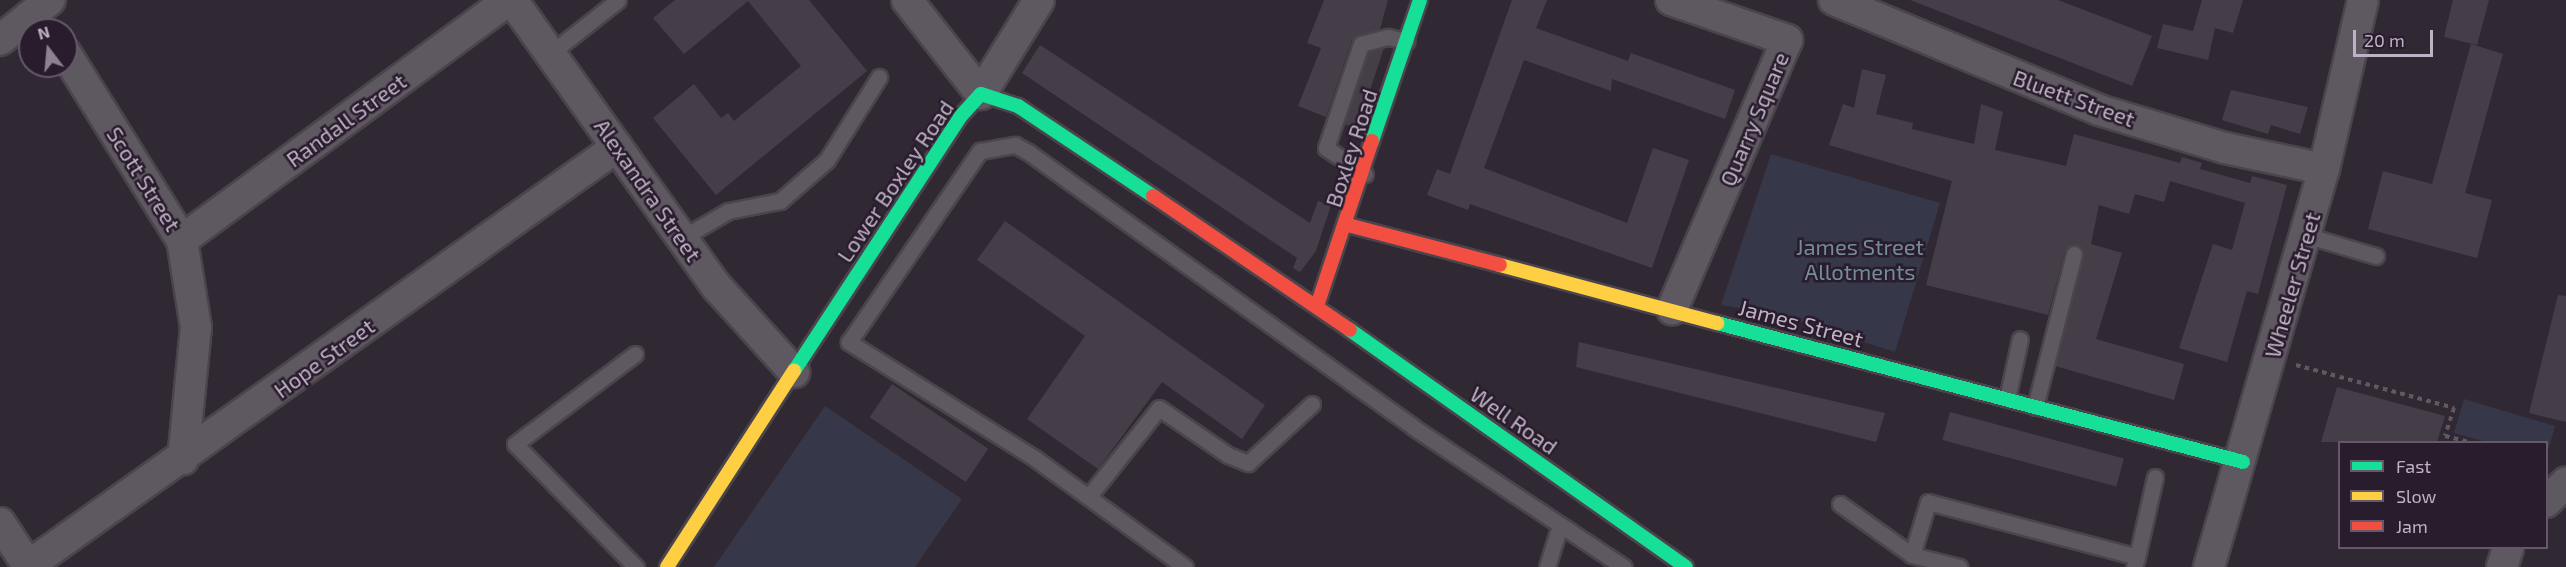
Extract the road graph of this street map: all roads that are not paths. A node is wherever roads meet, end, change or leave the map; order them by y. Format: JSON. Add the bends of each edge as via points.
{"nodes":[{"id":1,"x":511,"y":0,"type":"edge"},
{"id":2,"x":618,"y":0,"type":"edge"},
{"id":3,"x":907,"y":0,"type":"edge"},
{"id":4,"x":1039,"y":0,"type":"edge"},
{"id":5,"x":1420,"y":0,"type":"edge"},
{"id":6,"x":1671,"y":0,"type":"edge"},
{"id":7,"x":1834,"y":0,"type":"edge"},
{"id":8,"x":2363,"y":0,"type":"edge"},
{"id":9,"x":43,"y":10,"type":"edge"},
{"id":10,"x":0,"y":40,"type":"edge"},
{"id":11,"x":1407,"y":41,"type":"junction"},
{"id":12,"x":551,"y":53,"type":"junction"},
{"id":13,"x":78,"y":73,"type":"edge"},
{"id":14,"x":879,"y":78,"type":"dead end"},
{"id":15,"x":981,"y":94,"type":"junction"},
{"id":16,"x":617,"y":147,"type":"junction"},
{"id":17,"x":2324,"y":169,"type":"junction"},
{"id":18,"x":1365,"y":174,"type":"junction"},
{"id":19,"x":1348,"y":225,"type":"junction"},
{"id":20,"x":2305,"y":235,"type":"junction"},
{"id":21,"x":682,"y":238,"type":"junction"},
{"id":22,"x":182,"y":240,"type":"junction"},
{"id":23,"x":2074,"y":254,"type":"dead end"},
{"id":24,"x":2376,"y":256,"type":"dead end"},
{"id":25,"x":1317,"y":306,"type":"junction"},
{"id":26,"x":1672,"y":310,"type":"junction"},
{"id":27,"x":2020,"y":339,"type":"dead end"},
{"id":28,"x":635,"y":354,"type":"dead end"},
{"id":29,"x":794,"y":372,"type":"junction"},
{"id":30,"x":2007,"y":399,"type":"junction"},
{"id":31,"x":1312,"y":404,"type":"dead end"},
{"id":32,"x":2035,"y":407,"type":"junction"},
{"id":33,"x":183,"y":459,"type":"junction"},
{"id":34,"x":2243,"y":462,"type":"junction"},
{"id":35,"x":2155,"y":477,"type":"dead end"},
{"id":36,"x":2566,"y":483,"type":"edge"},
{"id":37,"x":1089,"y":496,"type":"junction"},
{"id":38,"x":2548,"y":501,"type":"edge"},
{"id":39,"x":1840,"y":504,"type":"dead end"},
{"id":40,"x":0,"y":523,"type":"edge"},
{"id":41,"x":1560,"y":525,"type":"junction"},
{"id":42,"x":2508,"y":549,"type":"edge"},
{"id":43,"x":1912,"y":555,"type":"junction"},
{"id":44,"x":2135,"y":562,"type":"edge"},
{"id":45,"x":29,"y":566,"type":"edge"},
{"id":46,"x":636,"y":567,"type":"edge"},
{"id":47,"x":667,"y":567,"type":"edge"},
{"id":48,"x":1185,"y":567,"type":"edge"},
{"id":49,"x":1546,"y":567,"type":"edge"},
{"id":50,"x":1624,"y":567,"type":"edge"},
{"id":51,"x":1686,"y":567,"type":"edge"},
{"id":52,"x":1959,"y":567,"type":"edge"},
{"id":53,"x":2209,"y":567,"type":"edge"},
{"id":54,"x":2502,"y":567,"type":"edge"}],
"edges":[{"from":1,"to":12,"type":"street","name":"Alexandra Street"},
{"from":1,"to":22,"type":"street","name":"Randall Street"},
{"from":2,"to":12,"type":"lane"},
{"from":3,"to":15,"type":"street"},
{"from":4,"to":15,"type":"street"},
{"from":5,"to":11,"type":"main road","name":"Boxley Road"},
{"from":6,"to":26,"type":"street","name":"Quarry Square","via":[[1787,40]]},
{"from":7,"to":17,"type":"street","name":"Bluett Street","via":[[2099,110],[2225,148]]},
{"from":8,"to":17,"type":"street","name":"Wheeler Street"},
{"from":9,"to":10,"type":"street"},
{"from":11,"to":18,"type":"main road","name":"Boxley Road"},
{"from":11,"to":18,"type":"lane","via":[[1388,37],[1361,44],[1326,148]]},
{"from":12,"to":16,"type":"street","name":"Alexandra Street"},
{"from":13,"to":22,"type":"street","name":"Scott Street"},
{"from":14,"to":21,"type":"lane","via":[[827,160],[780,201],[728,211]]},
{"from":15,"to":25,"type":"main road","name":"Lower Boxley Road","via":[[1018,106]]},
{"from":15,"to":29,"type":"main road","name":"Lower Boxley Road","via":[[960,117]]},
{"from":16,"to":21,"type":"street","name":"Alexandra Street"},
{"from":16,"to":33,"type":"street","name":"Hope Street"},
{"from":17,"to":20,"type":"street","name":"Wheeler Street"},
{"from":18,"to":19,"type":"main road","name":"Boxley Road"},
{"from":19,"to":25,"type":"main road","name":"Boxley Road"},
{"from":19,"to":26,"type":"main road","name":"James Street"},
{"from":20,"to":24,"type":"lane"},
{"from":20,"to":34,"type":"street","name":"Wheeler Street"},
{"from":21,"to":29,"type":"street","name":"Alexandra Street","via":[[717,287]]},
{"from":22,"to":33,"type":"street","name":"Scott Street","via":[[196,327]]},
{"from":23,"to":32,"type":"lane"},
{"from":25,"to":51,"type":"main road","name":"Well Road"},
{"from":26,"to":30,"type":"main road","name":"James Street"},
{"from":27,"to":30,"type":"lane"},
{"from":28,"to":46,"type":"lane","via":[[515,444]]},
{"from":29,"to":47,"type":"main road","name":"Lower Boxley Road"},
{"from":30,"to":32,"type":"main road","name":"James Street"},
{"from":31,"to":37,"type":"lane","via":[[1248,463],[1228,455],[1159,408]]},
{"from":32,"to":34,"type":"main road","name":"James Street"},
{"from":33,"to":45,"type":"street","name":"Hope Street"},
{"from":34,"to":53,"type":"street","name":"Wheeler Street"},
{"from":35,"to":44,"type":"lane"},
{"from":36,"to":38,"type":"street"},
{"from":37,"to":41,"type":"lane","via":[[849,342],[980,152],[997,145],[1028,152]]},
{"from":37,"to":48,"type":"lane"},
{"from":39,"to":43,"type":"lane"},
{"from":40,"to":45,"type":"street"},
{"from":41,"to":49,"type":"lane"},
{"from":41,"to":50,"type":"lane"},
{"from":42,"to":54,"type":"street"},
{"from":43,"to":44,"type":"lane","via":[[1928,502]]},
{"from":43,"to":52,"type":"lane"}]}
